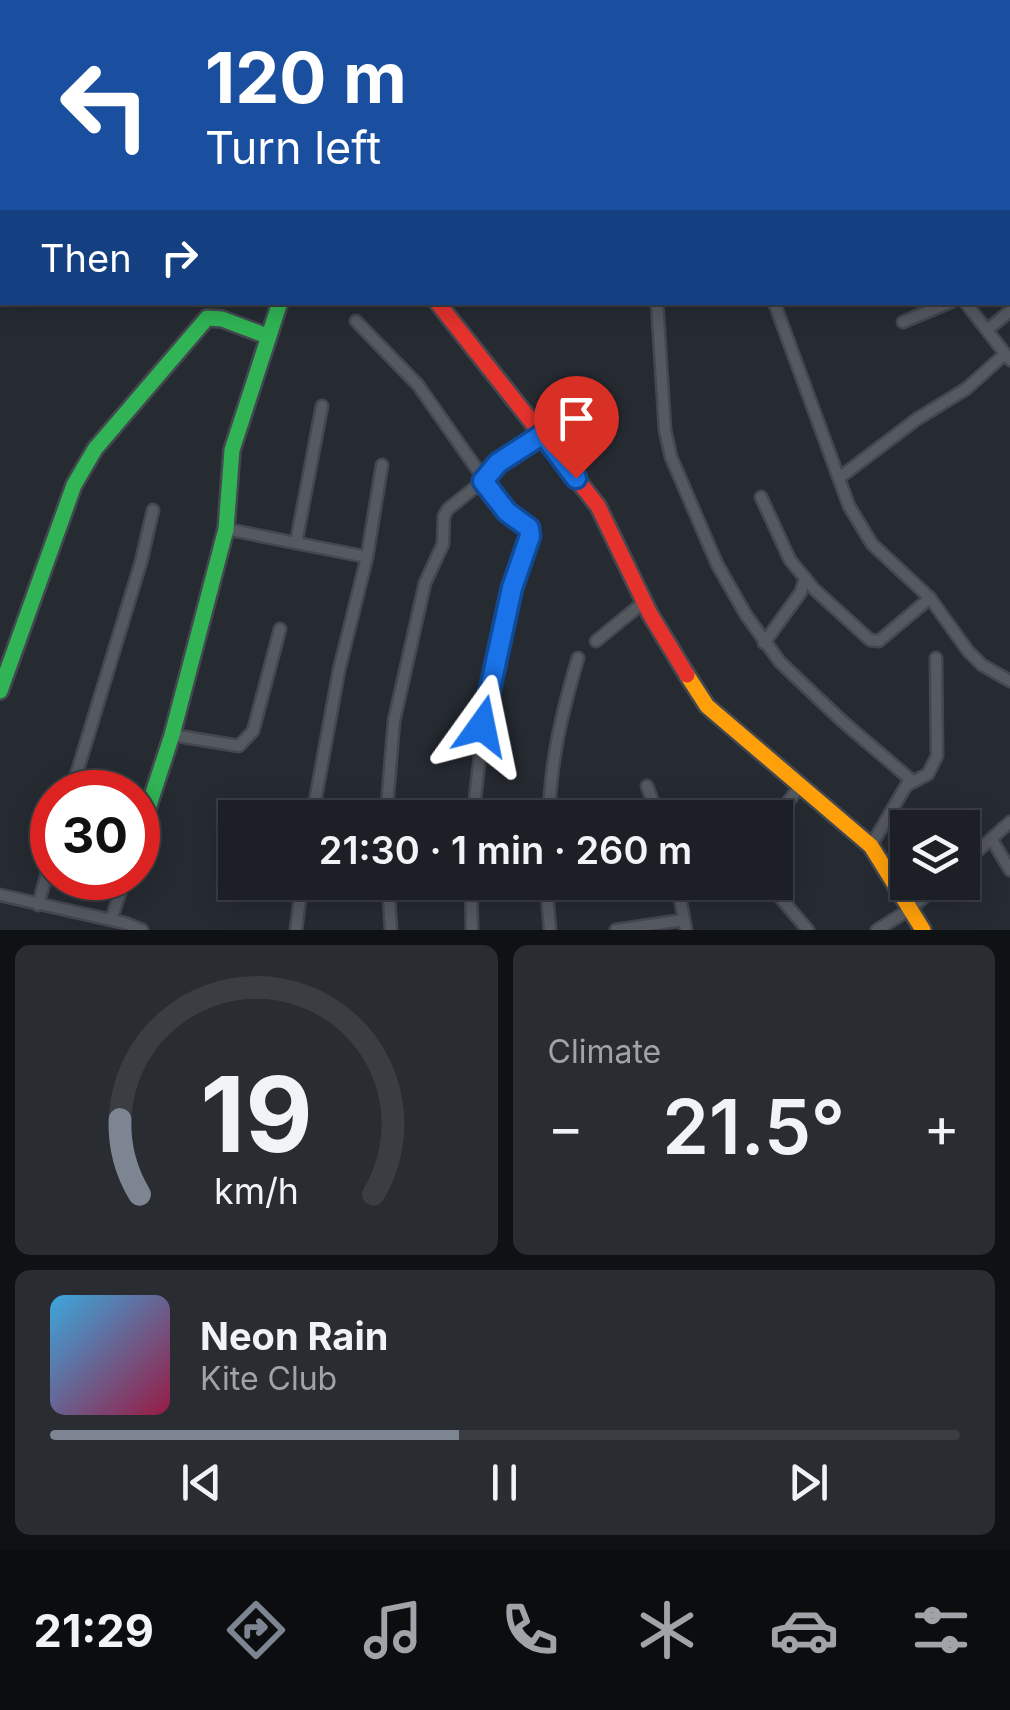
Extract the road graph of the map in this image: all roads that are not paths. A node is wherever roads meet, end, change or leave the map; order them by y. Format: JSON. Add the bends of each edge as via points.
{"nodes":[{"id":1,"x":279,"y":305,"type":"edge"},
{"id":2,"x":440,"y":305,"type":"edge"},
{"id":3,"x":658,"y":305,"type":"edge"},
{"id":4,"x":775,"y":305,"type":"edge"},
{"id":5,"x":943,"y":305,"type":"edge"},
{"id":6,"x":967,"y":305,"type":"edge"},
{"id":7,"x":1010,"y":312,"type":"edge"},
{"id":8,"x":356,"y":322,"type":"dead end"},
{"id":9,"x":902,"y":322,"type":"dead end"},
{"id":10,"x":987,"y":330,"type":"junction"},
{"id":11,"x":267,"y":336,"type":"junction"},
{"id":12,"x":1008,"y":357,"type":"edge"},
{"id":13,"x":585,"y":402,"type":"dead end"},
{"id":14,"x":322,"y":406,"type":"dead end"},
{"id":15,"x":543,"y":434,"type":"junction"},
{"id":16,"x":382,"y":465,"type":"dead end"},
{"id":17,"x":840,"y":478,"type":"junction"},
{"id":18,"x":483,"y":481,"type":"junction"},
{"id":19,"x":761,"y":497,"type":"dead end"},
{"id":20,"x":153,"y":510,"type":"dead end"},
{"id":21,"x":226,"y":529,"type":"junction"},
{"id":22,"x":296,"y":543,"type":"junction"},
{"id":23,"x":367,"y":557,"type":"junction"},
{"id":24,"x":805,"y":578,"type":"junction"},
{"id":25,"x":930,"y":598,"type":"junction"},
{"id":26,"x":644,"y":602,"type":"junction"},
{"id":27,"x":280,"y":628,"type":"dead end"},
{"id":28,"x":596,"y":641,"type":"dead end"},
{"id":29,"x":764,"y":642,"type":"junction"},
{"id":30,"x":578,"y":658,"type":"dead end"},
{"id":31,"x":936,"y":658,"type":"dead end"},
{"id":32,"x":1010,"y":681,"type":"edge"},
{"id":33,"x":0,"y":690,"type":"edge"},
{"id":34,"x":172,"y":736,"type":"junction"},
{"id":35,"x":78,"y":770,"type":"edge"},
{"id":36,"x":160,"y":772,"type":"edge"},
{"id":37,"x":909,"y":784,"type":"junction"},
{"id":38,"x":647,"y":786,"type":"dead end"},
{"id":39,"x":800,"y":786,"type":"junction"},
{"id":40,"x":315,"y":800,"type":"edge"},
{"id":41,"x":387,"y":800,"type":"edge"},
{"id":42,"x":475,"y":800,"type":"edge"},
{"id":43,"x":550,"y":800,"type":"edge"},
{"id":44,"x":652,"y":800,"type":"edge"},
{"id":45,"x":789,"y":800,"type":"edge"},
{"id":46,"x":1010,"y":822,"type":"edge"},
{"id":47,"x":992,"y":840,"type":"junction"},
{"id":48,"x":872,"y":846,"type":"junction"},
{"id":49,"x":980,"y":850,"type":"edge"},
{"id":50,"x":1010,"y":870,"type":"edge"},
{"id":51,"x":0,"y":895,"type":"edge"},
{"id":52,"x":39,"y":900,"type":"edge"},
{"id":53,"x":118,"y":900,"type":"edge"},
{"id":54,"x":300,"y":900,"type":"edge"},
{"id":55,"x":389,"y":900,"type":"edge"},
{"id":56,"x":471,"y":900,"type":"edge"},
{"id":57,"x":548,"y":900,"type":"edge"},
{"id":58,"x":680,"y":900,"type":"edge"},
{"id":59,"x":782,"y":900,"type":"edge"},
{"id":60,"x":920,"y":900,"type":"edge"},
{"id":61,"x":38,"y":905,"type":"junction"},
{"id":62,"x":910,"y":908,"type":"junction"},
{"id":63,"x":111,"y":920,"type":"junction"},
{"id":64,"x":684,"y":925,"type":"edge"},
{"id":65,"x":142,"y":930,"type":"edge"},
{"id":66,"x":296,"y":930,"type":"edge"},
{"id":67,"x":391,"y":930,"type":"edge"},
{"id":68,"x":472,"y":930,"type":"edge"},
{"id":69,"x":550,"y":930,"type":"edge"},
{"id":70,"x":616,"y":930,"type":"edge"},
{"id":71,"x":808,"y":930,"type":"edge"},
{"id":72,"x":877,"y":930,"type":"edge"},
{"id":73,"x":924,"y":930,"type":"edge"}],
"edges":[{"from":1,"to":11,"type":"street"},
{"from":2,"to":15,"type":"street"},
{"from":3,"to":29,"type":"street","via":[[671,457],[717,564]]},
{"from":4,"to":17,"type":"street"},
{"from":5,"to":9,"type":"street"},
{"from":6,"to":10,"type":"street"},
{"from":7,"to":10,"type":"street"},
{"from":8,"to":18,"type":"street","via":[[418,385]]},
{"from":10,"to":12,"type":"street"},
{"from":11,"to":21,"type":"street","via":[[232,450]]},
{"from":11,"to":33,"type":"street","via":[[207,318],[95,448],[65,505]]},
{"from":12,"to":17,"type":"street"},
{"from":13,"to":15,"type":"street"},
{"from":14,"to":22,"type":"street"},
{"from":15,"to":18,"type":"street"},
{"from":15,"to":26,"type":"street","via":[[601,512]]},
{"from":16,"to":23,"type":"street"},
{"from":17,"to":25,"type":"street","via":[[872,544]]},
{"from":18,"to":41,"type":"street","via":[[444,516],[394,721]]},
{"from":18,"to":42,"type":"street","via":[[530,536],[482,726]]},
{"from":19,"to":24,"type":"street"},
{"from":20,"to":35,"type":"street"},
{"from":21,"to":22,"type":"street"},
{"from":21,"to":34,"type":"street"},
{"from":22,"to":23,"type":"street"},
{"from":23,"to":40,"type":"street"},
{"from":24,"to":25,"type":"street","via":[[874,641]]},
{"from":24,"to":29,"type":"street"},
{"from":25,"to":32,"type":"street","via":[[968,651]]},
{"from":26,"to":28,"type":"street"},
{"from":26,"to":39,"type":"street","via":[[707,706]]},
{"from":27,"to":34,"type":"street","via":[[246,741],[239,746]]},
{"from":29,"to":37,"type":"street","via":[[841,720],[908,774]]},
{"from":30,"to":43,"type":"street","via":[[558,723]]},
{"from":31,"to":37,"type":"street","via":[[937,756],[928,774]]},
{"from":34,"to":36,"type":"street"},
{"from":37,"to":48,"type":"street"},
{"from":38,"to":44,"type":"street"},
{"from":39,"to":45,"type":"street"},
{"from":39,"to":48,"type":"street"},
{"from":46,"to":47,"type":"street"},
{"from":47,"to":49,"type":"street"},
{"from":47,"to":50,"type":"street"},
{"from":48,"to":62,"type":"street"},
{"from":51,"to":61,"type":"street"},
{"from":52,"to":61,"type":"street"},
{"from":53,"to":63,"type":"street"},
{"from":54,"to":66,"type":"street"},
{"from":55,"to":67,"type":"street"},
{"from":56,"to":68,"type":"street"},
{"from":57,"to":69,"type":"street"},
{"from":58,"to":64,"type":"street"},
{"from":59,"to":71,"type":"street"},
{"from":60,"to":62,"type":"street"},
{"from":61,"to":63,"type":"street"},
{"from":62,"to":72,"type":"street"},
{"from":62,"to":73,"type":"street"},
{"from":63,"to":65,"type":"street"},
{"from":64,"to":70,"type":"street"}]}
